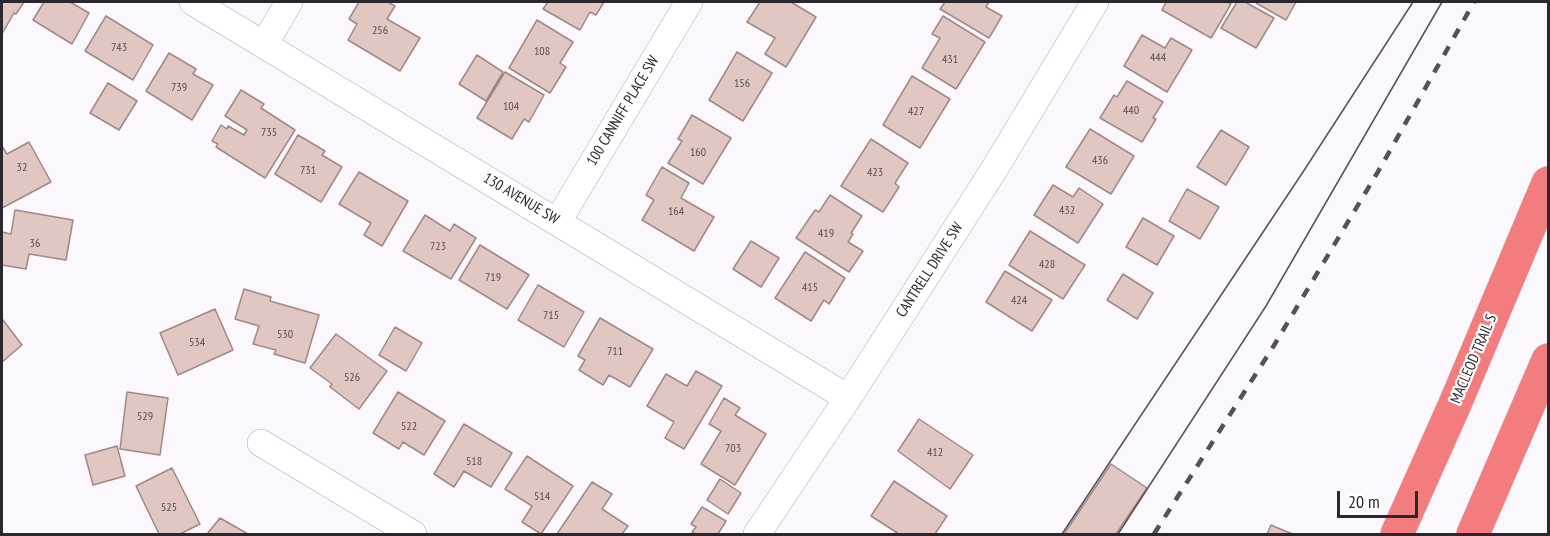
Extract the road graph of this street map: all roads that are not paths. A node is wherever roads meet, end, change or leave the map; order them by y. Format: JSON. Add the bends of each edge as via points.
{"nodes":[{"id":1,"x":193,"y":2,"type":"edge"},
{"id":2,"x":289,"y":2,"type":"edge"},
{"id":3,"x":689,"y":2,"type":"edge"},
{"id":4,"x":1095,"y":2,"type":"edge"},
{"id":5,"x":264,"y":45,"type":"junction"},
{"id":6,"x":1548,"y":183,"type":"edge"},
{"id":7,"x":558,"y":221,"type":"junction"},
{"id":8,"x":1548,"y":360,"type":"edge"},
{"id":9,"x":848,"y":398,"type":"junction"},
{"id":10,"x":261,"y":443,"type":"dead end"},
{"id":11,"x":413,"y":534,"type":"edge"},
{"id":12,"x":757,"y":534,"type":"edge"},
{"id":13,"x":1397,"y":534,"type":"edge"},
{"id":14,"x":1473,"y":534,"type":"edge"}],
"edges":[{"from":1,"to":5,"type":"street","name":"130 AVENUE SW"},
{"from":2,"to":5,"type":"street"},
{"from":3,"to":7,"type":"street","name":"100 CANNIFF PLACE SW"},
{"from":4,"to":9,"type":"street","name":"CANTRELL DRIVE SW","via":[[995,168]]},
{"from":5,"to":7,"type":"street","name":"130 AVENUE SW"},
{"from":6,"to":13,"type":"highway","name":"MACLEOD TRAIL S"},
{"from":7,"to":9,"type":"street","name":"130 AVENUE SW"},
{"from":8,"to":14,"type":"highway"},
{"from":9,"to":12,"type":"street","name":"CANTRELL DRIVE SW"},
{"from":10,"to":11,"type":"street"}]}
